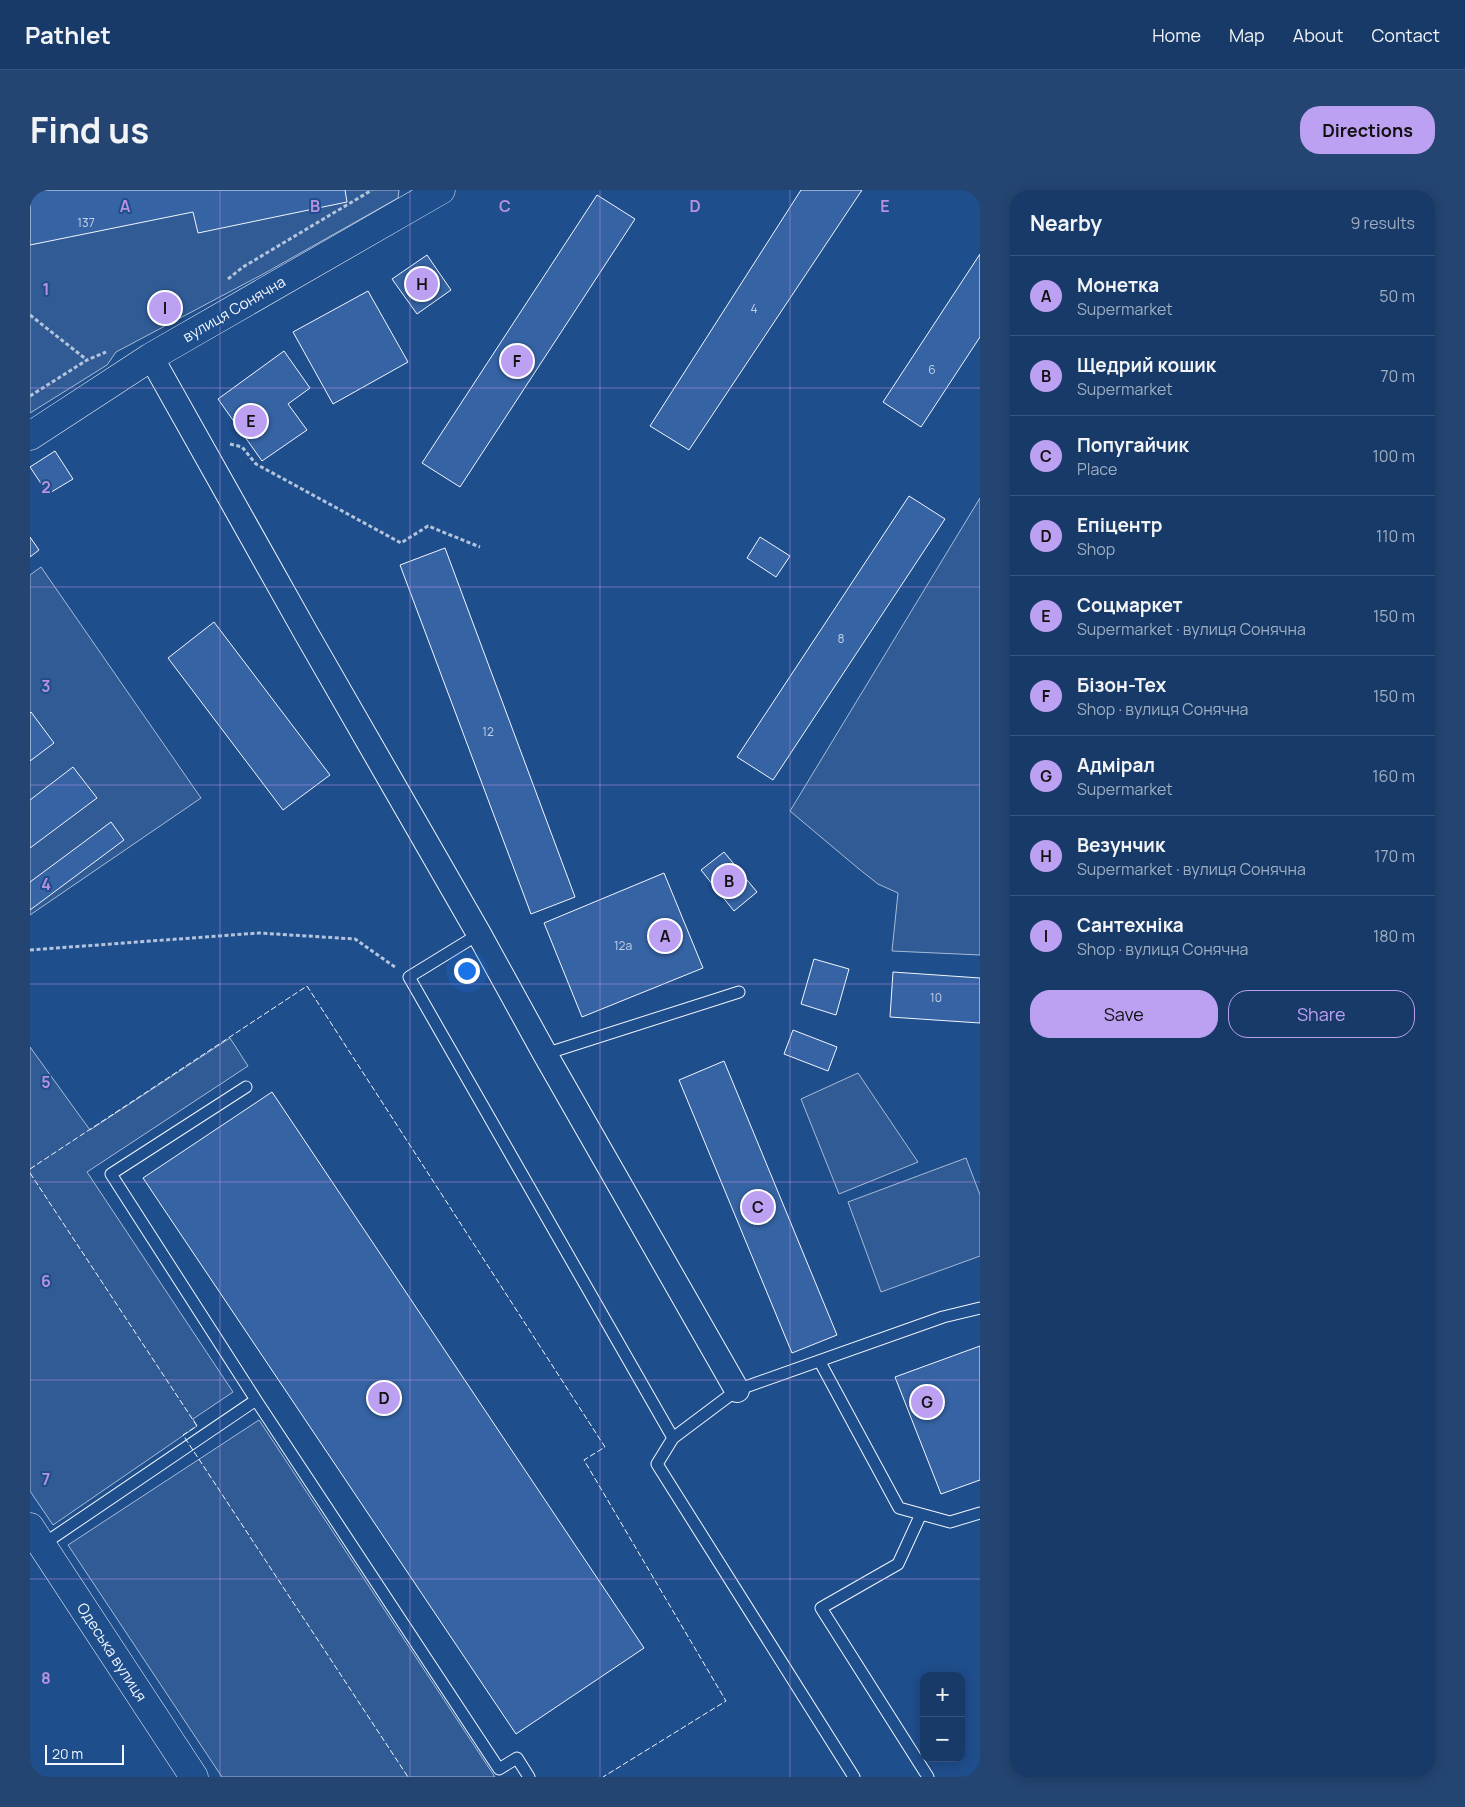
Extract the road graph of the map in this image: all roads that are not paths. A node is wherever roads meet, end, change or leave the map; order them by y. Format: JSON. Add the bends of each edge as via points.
{"nodes":[{"id":1,"x":428,"y":193,"type":"edge"},
{"id":2,"x":151,"y":357,"type":"junction"},
{"id":3,"x":30,"y":436,"type":"edge"},
{"id":4,"x":479,"y":934,"type":"junction"},
{"id":5,"x":739,"y":992,"type":"dead end"},
{"id":6,"x":545,"y":1054,"type":"junction"},
{"id":7,"x":246,"y":1087,"type":"dead end"},
{"id":8,"x":980,"y":1308,"type":"edge"},
{"id":9,"x":820,"y":1362,"type":"junction"},
{"id":10,"x":738,"y":1390,"type":"junction"},
{"id":11,"x":256,"y":1400,"type":"junction"},
{"id":12,"x":673,"y":1438,"type":"junction"},
{"id":13,"x":980,"y":1513,"type":"edge"},
{"id":14,"x":921,"y":1514,"type":"junction"},
{"id":15,"x":36,"y":1536,"type":"edge"},
{"id":16,"x":194,"y":1777,"type":"edge"},
{"id":17,"x":529,"y":1777,"type":"edge"},
{"id":18,"x":854,"y":1777,"type":"edge"},
{"id":19,"x":928,"y":1777,"type":"edge"}],
"edges":[{"from":1,"to":2,"type":"street","name":"вулиця Сонячна"},
{"from":2,"to":3,"type":"street","name":"вулиця Сонячна"},
{"from":2,"to":4,"type":"street"},
{"from":4,"to":6,"type":"street"},
{"from":4,"to":12,"type":"lane","via":[[409,977]]},
{"from":5,"to":6,"type":"lane"},
{"from":6,"to":10,"type":"street"},
{"from":7,"to":11,"type":"lane","via":[[111,1174]]},
{"from":8,"to":9,"type":"lane","via":[[943,1317]]},
{"from":9,"to":10,"type":"lane"},
{"from":9,"to":14,"type":"lane","via":[[899,1508]]},
{"from":10,"to":12,"type":"lane"},
{"from":11,"to":15,"type":"lane"},
{"from":11,"to":17,"type":"lane","via":[[499,1769],[517,1758]]},
{"from":12,"to":18,"type":"lane","via":[[657,1464]]},
{"from":13,"to":14,"type":"lane","via":[[950,1522]]},
{"from":14,"to":19,"type":"lane","via":[[898,1564],[821,1608]]},
{"from":15,"to":16,"type":"street","name":"Одеська вулиця"}]}
